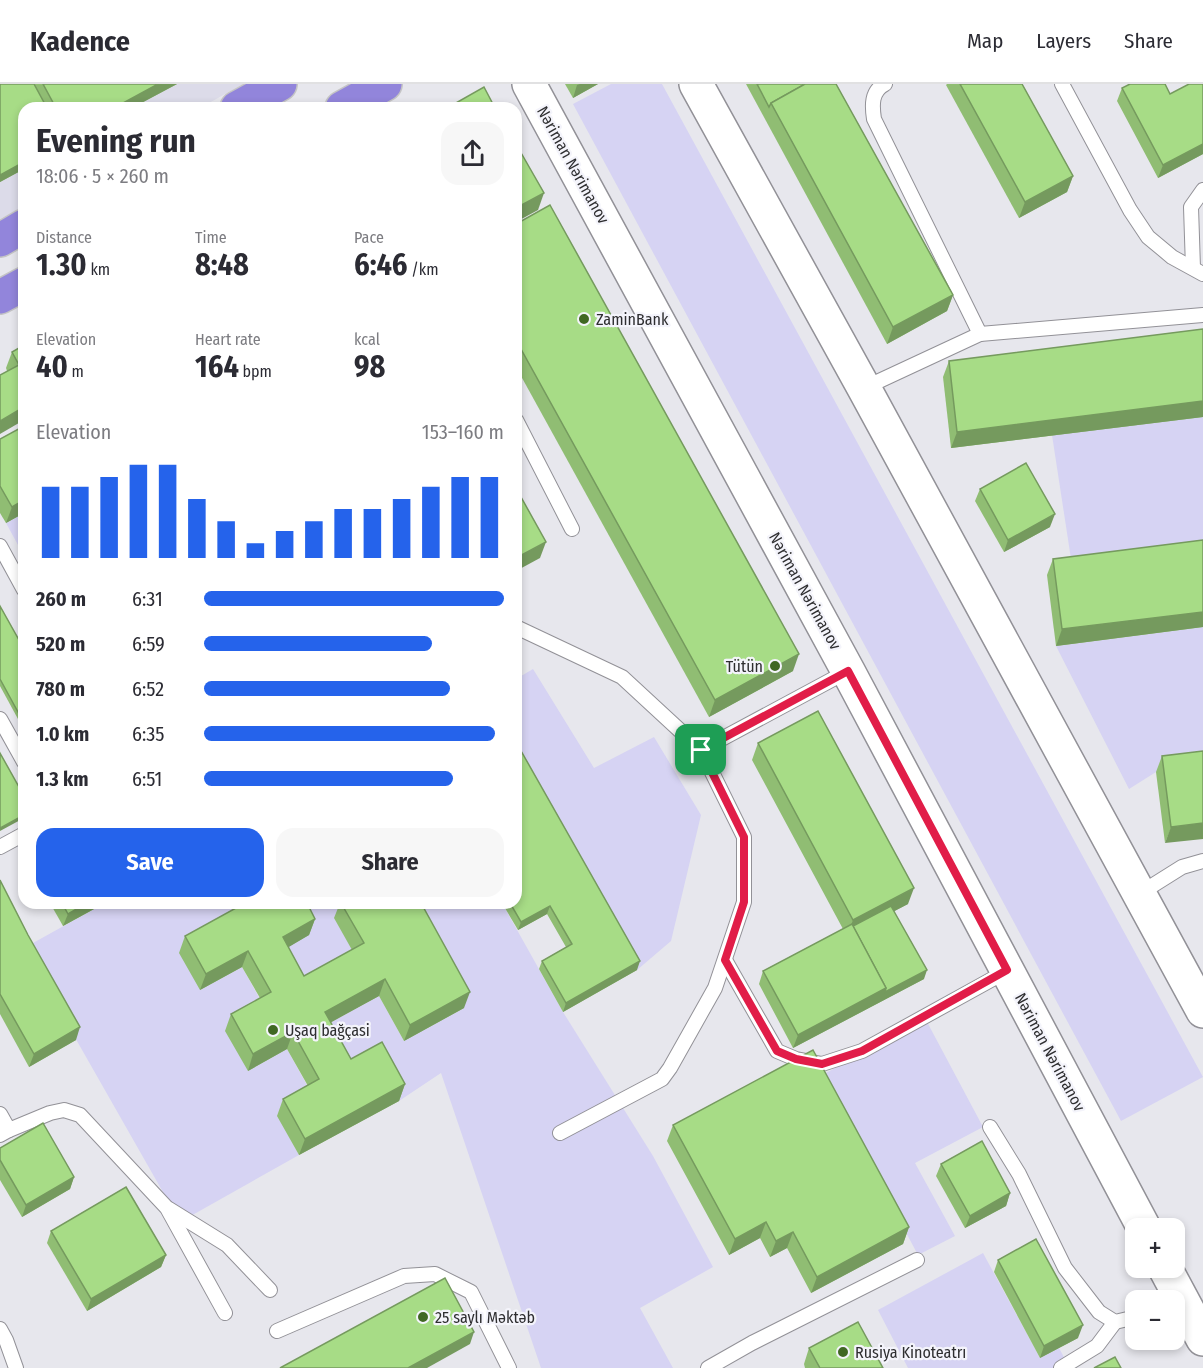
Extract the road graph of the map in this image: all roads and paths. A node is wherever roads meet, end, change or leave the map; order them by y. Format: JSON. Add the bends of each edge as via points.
{"nodes":[{"id":1,"x":280,"y":84,"type":"edge"},
{"id":2,"x":385,"y":84,"type":"edge"},
{"id":3,"x":529,"y":84,"type":"edge"},
{"id":4,"x":696,"y":84,"type":"edge"},
{"id":5,"x":885,"y":84,"type":"edge"},
{"id":6,"x":1062,"y":84,"type":"edge"},
{"id":7,"x":248,"y":102,"type":"edge"},
{"id":8,"x":353,"y":102,"type":"edge"},
{"id":9,"x":1203,"y":190,"type":"edge"},
{"id":10,"x":18,"y":230,"type":"edge"},
{"id":11,"x":0,"y":240,"type":"edge"},
{"id":12,"x":1198,"y":271,"type":"edge"},
{"id":13,"x":18,"y":287,"type":"edge"},
{"id":14,"x":0,"y":297,"type":"edge"},
{"id":15,"x":1203,"y":315,"type":"edge"},
{"id":16,"x":980,"y":334,"type":"junction"},
{"id":17,"x":864,"y":388,"type":"junction"},
{"id":18,"x":522,"y":432,"type":"edge"},
{"id":19,"x":572,"y":529,"type":"dead end"},
{"id":20,"x":0,"y":546,"type":"edge"},
{"id":21,"x":18,"y":579,"type":"edge"},
{"id":22,"x":522,"y":630,"type":"edge"},
{"id":23,"x":848,"y":671,"type":"junction"},
{"id":24,"x":0,"y":719,"type":"edge"},
{"id":25,"x":701,"y":750,"type":"junction"},
{"id":26,"x":18,"y":751,"type":"edge"},
{"id":27,"x":18,"y":837,"type":"edge"},
{"id":28,"x":0,"y":847,"type":"edge"},
{"id":29,"x":1203,"y":861,"type":"edge"},
{"id":30,"x":1139,"y":894,"type":"junction"},
{"id":31,"x":725,"y":960,"type":"junction"},
{"id":32,"x":1007,"y":970,"type":"junction"},
{"id":33,"x":1203,"y":1011,"type":"edge"},
{"id":34,"x":0,"y":1114,"type":"edge"},
{"id":35,"x":990,"y":1127,"type":"dead end"},
{"id":36,"x":5,"y":1132,"type":"edge"},
{"id":37,"x":560,"y":1133,"type":"dead end"},
{"id":38,"x":168,"y":1208,"type":"junction"},
{"id":39,"x":1139,"y":1218,"type":"edge"},
{"id":40,"x":917,"y":1260,"type":"dead end"},
{"id":41,"x":1170,"y":1287,"type":"edge"},
{"id":42,"x":270,"y":1290,"type":"dead end"},
{"id":43,"x":225,"y":1313,"type":"dead end"},
{"id":44,"x":1125,"y":1320,"type":"edge"},
{"id":45,"x":1115,"y":1322,"type":"junction"},
{"id":46,"x":0,"y":1329,"type":"edge"},
{"id":47,"x":277,"y":1331,"type":"dead end"},
{"id":48,"x":1203,"y":1339,"type":"edge"},
{"id":49,"x":16,"y":1368,"type":"edge"},
{"id":50,"x":509,"y":1368,"type":"edge"},
{"id":51,"x":708,"y":1368,"type":"edge"},
{"id":52,"x":1061,"y":1368,"type":"edge"}],
"edges":[{"from":1,"to":7,"type":"highway"},
{"from":2,"to":8,"type":"highway"},
{"from":3,"to":23,"type":"main road","name":"Nəriman Nərimanov"},
{"from":4,"to":17,"type":"main road"},
{"from":5,"to":16,"type":"lane","via":[[871,103],[874,119]]},
{"from":6,"to":12,"type":"lane","via":[[1148,237],[1172,257]]},
{"from":9,"to":12,"type":"lane","via":[[1191,207]]},
{"from":10,"to":11,"type":"highway"},
{"from":13,"to":14,"type":"highway"},
{"from":15,"to":16,"type":"lane"},
{"from":16,"to":17,"type":"lane"},
{"from":17,"to":30,"type":"main road"},
{"from":18,"to":19,"type":"lane"},
{"from":20,"to":21,"type":"lane"},
{"from":22,"to":25,"type":"lane","via":[[622,676]]},
{"from":23,"to":25,"type":"lane"},
{"from":23,"to":32,"type":"main road","name":"Nəriman Nərimanov"},
{"from":24,"to":26,"type":"lane"},
{"from":25,"to":31,"type":"lane","via":[[744,837],[744,902]]},
{"from":27,"to":28,"type":"lane"},
{"from":29,"to":30,"type":"lane","via":[[1182,867]]},
{"from":30,"to":33,"type":"main road"},
{"from":31,"to":32,"type":"lane","via":[[777,1051],[822,1064],[862,1051]]},
{"from":31,"to":37,"type":"lane","via":[[715,988],[662,1079]]},
{"from":32,"to":39,"type":"main road","name":"Nəriman Nərimanov"},
{"from":34,"to":36,"type":"lane"},
{"from":35,"to":45,"type":"lane","via":[[1019,1174],[1065,1268],[1099,1312]]},
{"from":36,"to":38,"type":"lane","via":[[50,1113],[64,1110],[80,1115]]},
{"from":38,"to":42,"type":"lane","via":[[227,1245]]},
{"from":38,"to":43,"type":"lane"},
{"from":40,"to":51,"type":"lane"},
{"from":41,"to":48,"type":"main road"},
{"from":44,"to":45,"type":"lane"},
{"from":45,"to":52,"type":"lane","via":[[1097,1346]]},
{"from":46,"to":49,"type":"lane"},
{"from":47,"to":50,"type":"lane","via":[[404,1276],[435,1274],[471,1292]]}]}
